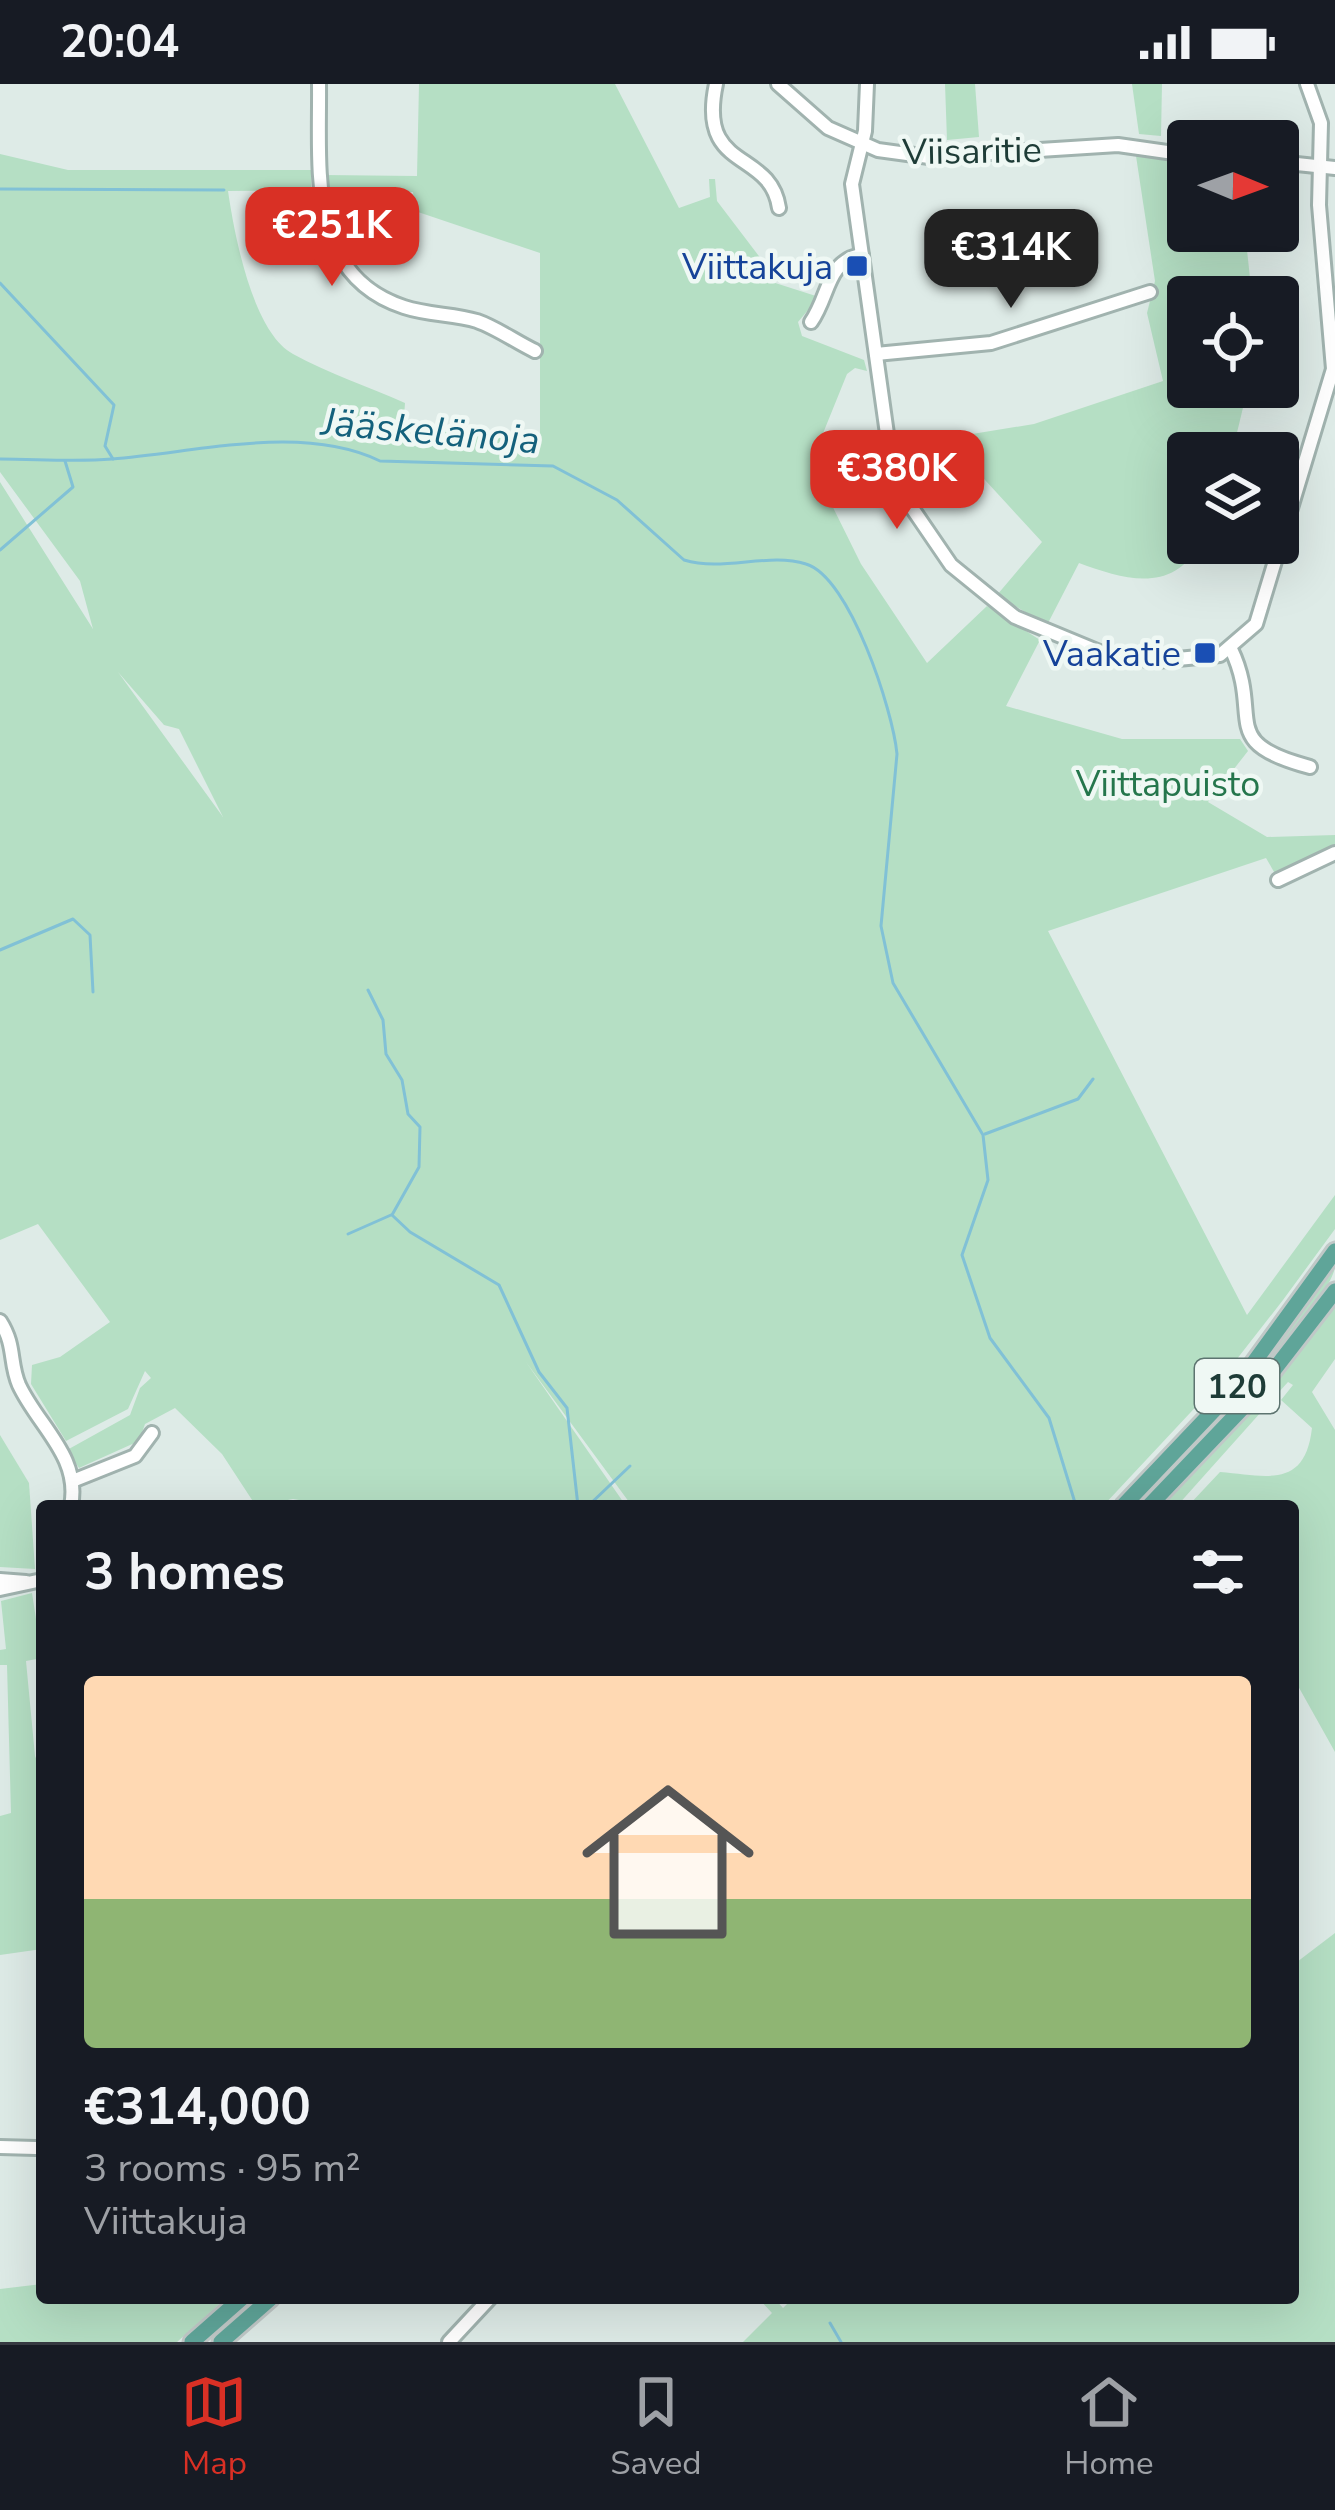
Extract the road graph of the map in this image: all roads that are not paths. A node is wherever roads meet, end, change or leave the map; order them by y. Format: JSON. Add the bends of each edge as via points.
{"nodes":[{"id":1,"x":319,"y":84,"type":"edge"},
{"id":2,"x":778,"y":84,"type":"edge"},
{"id":3,"x":867,"y":84,"type":"edge"},
{"id":4,"x":1307,"y":84,"type":"edge"},
{"id":5,"x":713,"y":85,"type":"edge"},
{"id":6,"x":861,"y":146,"type":"junction"},
{"id":7,"x":1167,"y":152,"type":"edge"},
{"id":8,"x":1328,"y":167,"type":"edge"},
{"id":9,"x":779,"y":208,"type":"dead end"},
{"id":10,"x":862,"y":255,"type":"junction"},
{"id":11,"x":1150,"y":292,"type":"dead end"},
{"id":12,"x":811,"y":322,"type":"dead end"},
{"id":13,"x":535,"y":351,"type":"dead end"},
{"id":14,"x":876,"y":354,"type":"junction"},
{"id":15,"x":1231,"y":649,"type":"junction"},
{"id":16,"x":1310,"y":767,"type":"dead end"},
{"id":17,"x":1335,"y":853,"type":"edge"},
{"id":18,"x":1278,"y":880,"type":"dead end"},
{"id":19,"x":1335,"y":1251,"type":"edge"},
{"id":20,"x":1335,"y":1291,"type":"edge"},
{"id":21,"x":0,"y":1321,"type":"edge"},
{"id":22,"x":152,"y":1433,"type":"dead end"},
{"id":23,"x":75,"y":1480,"type":"junction"},
{"id":24,"x":71,"y":1500,"type":"edge"},
{"id":25,"x":1129,"y":1500,"type":"edge"},
{"id":26,"x":1155,"y":1500,"type":"edge"},
{"id":27,"x":0,"y":1580,"type":"edge"},
{"id":28,"x":34,"y":1581,"type":"edge"},
{"id":29,"x":0,"y":1589,"type":"edge"},
{"id":30,"x":0,"y":2147,"type":"edge"},
{"id":31,"x":36,"y":2148,"type":"dead end"},
{"id":32,"x":235,"y":2304,"type":"edge"},
{"id":33,"x":264,"y":2304,"type":"edge"},
{"id":34,"x":484,"y":2304,"type":"edge"},
{"id":35,"x":192,"y":2342,"type":"edge"},
{"id":36,"x":221,"y":2342,"type":"edge"},
{"id":37,"x":449,"y":2342,"type":"edge"}],
"edges":[{"from":1,"to":13,"type":"street","via":[[321,198],[328,240],[349,272],[379,298],[478,321]]},
{"from":2,"to":6,"type":"street","name":"Viisaritie"},
{"from":3,"to":6,"type":"street"},
{"from":4,"to":8,"type":"street"},
{"from":5,"to":9,"type":"street","via":[[717,140],[774,189]]},
{"from":6,"to":7,"type":"street","name":"Viisaritie","via":[[927,157],[1118,145]]},
{"from":6,"to":10,"type":"street","via":[[852,184]]},
{"from":8,"to":15,"type":"street","via":[[1333,369],[1261,614]]},
{"from":10,"to":12,"type":"street","via":[[834,268]]},
{"from":10,"to":14,"type":"street"},
{"from":11,"to":14,"type":"street","via":[[991,343]]},
{"from":14,"to":15,"type":"street","via":[[888,441],[906,496],[926,535],[983,595],[1030,626],[1129,660],[1205,659]]},
{"from":15,"to":16,"type":"street","via":[[1251,740],[1264,753]]},
{"from":17,"to":18,"type":"street"},
{"from":19,"to":25,"type":"main road","number":"120","via":[[1236,1387]]},
{"from":20,"to":26,"type":"main road","number":"120","via":[[1252,1397]]},
{"from":21,"to":23,"type":"street","via":[[21,1365],[21,1388]]},
{"from":22,"to":23,"type":"street","via":[[135,1456]]},
{"from":23,"to":24,"type":"street"},
{"from":27,"to":28,"type":"street"},
{"from":28,"to":29,"type":"street"},
{"from":30,"to":31,"type":"street"},
{"from":32,"to":35,"type":"main road"},
{"from":33,"to":36,"type":"main road"},
{"from":34,"to":37,"type":"street"}]}
